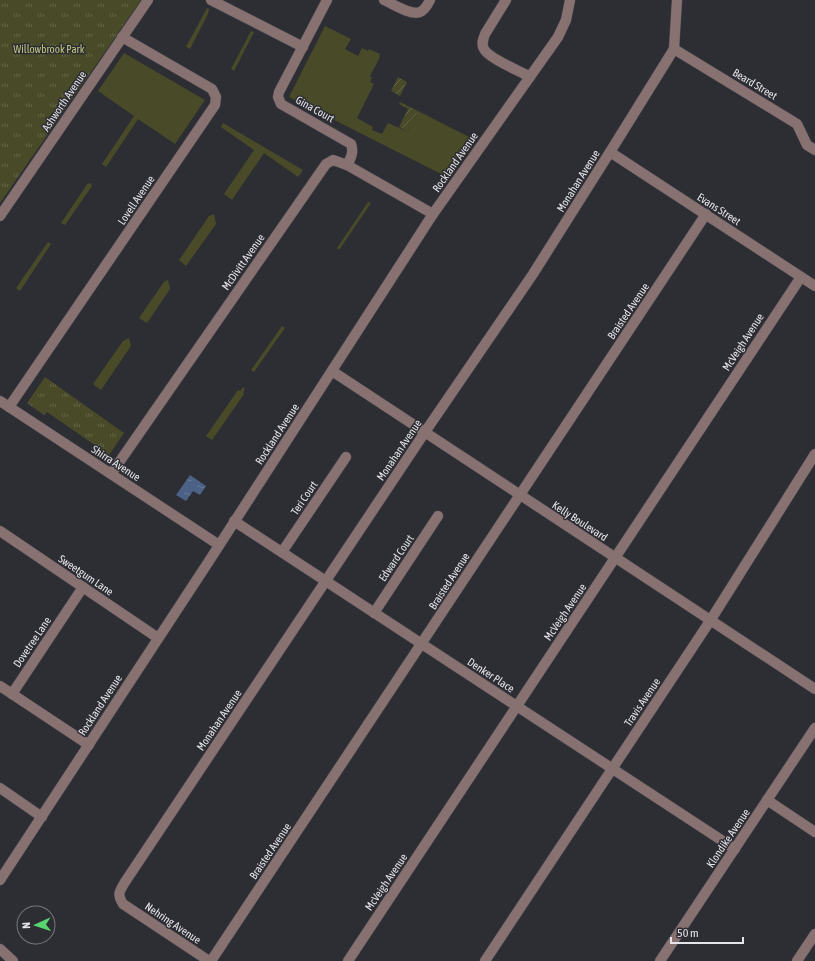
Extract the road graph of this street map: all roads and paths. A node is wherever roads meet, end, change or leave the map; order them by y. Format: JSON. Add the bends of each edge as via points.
{"nodes":[{"id":1,"x":148,"y":0,"type":"edge"},
{"id":2,"x":211,"y":0,"type":"edge"},
{"id":3,"x":327,"y":0,"type":"edge"},
{"id":4,"x":384,"y":0,"type":"edge"},
{"id":5,"x":430,"y":0,"type":"edge"},
{"id":6,"x":506,"y":0,"type":"edge"},
{"id":7,"x":570,"y":0,"type":"edge"},
{"id":8,"x":677,"y":0,"type":"edge"},
{"id":9,"x":122,"y":37,"type":"junction"},
{"id":10,"x":303,"y":47,"type":"junction"},
{"id":11,"x":674,"y":48,"type":"junction"},
{"id":12,"x":530,"y":76,"type":"junction"},
{"id":13,"x":815,"y":150,"type":"edge"},
{"id":14,"x":610,"y":152,"type":"junction"},
{"id":15,"x":347,"y":165,"type":"junction"},
{"id":16,"x":433,"y":214,"type":"junction"},
{"id":17,"x":706,"y":214,"type":"junction"},
{"id":18,"x":0,"y":216,"type":"edge"},
{"id":19,"x":801,"y":276,"type":"junction"},
{"id":20,"x":815,"y":286,"type":"edge"},
{"id":21,"x":332,"y":371,"type":"junction"},
{"id":22,"x":0,"y":401,"type":"edge"},
{"id":23,"x":9,"y":407,"type":"junction"},
{"id":24,"x":425,"y":432,"type":"junction"},
{"id":25,"x":815,"y":454,"type":"edge"},
{"id":26,"x":346,"y":457,"type":"dead end"},
{"id":27,"x":111,"y":474,"type":"junction"},
{"id":28,"x":520,"y":495,"type":"junction"},
{"id":29,"x":438,"y":516,"type":"dead end"},
{"id":30,"x":234,"y":521,"type":"junction"},
{"id":31,"x":0,"y":531,"type":"edge"},
{"id":32,"x":219,"y":545,"type":"junction"},
{"id":33,"x":282,"y":552,"type":"junction"},
{"id":34,"x":615,"y":558,"type":"junction"},
{"id":35,"x":326,"y":581,"type":"junction"},
{"id":36,"x":83,"y":587,"type":"junction"},
{"id":37,"x":374,"y":612,"type":"junction"},
{"id":38,"x":710,"y":621,"type":"junction"},
{"id":39,"x":158,"y":638,"type":"junction"},
{"id":40,"x":422,"y":644,"type":"junction"},
{"id":41,"x":0,"y":686,"type":"edge"},
{"id":42,"x":815,"y":689,"type":"edge"},
{"id":43,"x":12,"y":694,"type":"junction"},
{"id":44,"x":517,"y":706,"type":"junction"},
{"id":45,"x":815,"y":728,"type":"edge"},
{"id":46,"x":89,"y":745,"type":"junction"},
{"id":47,"x":612,"y":769,"type":"junction"},
{"id":48,"x":0,"y":788,"type":"edge"},
{"id":49,"x":767,"y":800,"type":"junction"},
{"id":50,"x":42,"y":817,"type":"junction"},
{"id":51,"x":815,"y":832,"type":"edge"},
{"id":52,"x":735,"y":850,"type":"junction"},
{"id":53,"x":0,"y":880,"type":"edge"},
{"id":54,"x":123,"y":904,"type":"joint"},
{"id":55,"x":815,"y":934,"type":"edge"},
{"id":56,"x":0,"y":949,"type":"edge"},
{"id":57,"x":14,"y":961,"type":"edge"},
{"id":58,"x":210,"y":961,"type":"edge"},
{"id":59,"x":348,"y":961,"type":"edge"},
{"id":60,"x":485,"y":961,"type":"edge"},
{"id":61,"x":660,"y":961,"type":"edge"},
{"id":62,"x":797,"y":961,"type":"edge"}],
"edges":[{"from":1,"to":9,"type":"street","name":"Ashworth Avenue"},
{"from":2,"to":10,"type":"street"},
{"from":3,"to":10,"type":"street","name":"Gina Court"},
{"from":4,"to":5,"type":"street","via":[[414,13],[424,9]]},
{"from":6,"to":12,"type":"street","via":[[485,34],[484,49],[491,56]]},
{"from":7,"to":12,"type":"street","name":"Rockland Avenue","via":[[563,29]]},
{"from":8,"to":11,"type":"street","name":"Monahan Avenue"},
{"from":9,"to":18,"type":"street","name":"Ashworth Avenue"},
{"from":9,"to":23,"type":"street","name":"Lovell Avenue","via":[[212,89],[216,96],[215,105]]},
{"from":10,"to":15,"type":"street","name":"Gina Court","via":[[279,92],[279,100],[281,104],[351,144],[352,155]]},
{"from":11,"to":13,"type":"street","name":"Beard Street","via":[[797,124],[808,145]]},
{"from":11,"to":14,"type":"street","name":"Monahan Avenue"},
{"from":12,"to":16,"type":"street","name":"Rockland Avenue"},
{"from":14,"to":17,"type":"street","name":"Evans Street"},
{"from":14,"to":24,"type":"street","name":"Monahan Avenue","via":[[533,274]]},
{"from":15,"to":16,"type":"street","name":"McDivitt Avenue"},
{"from":15,"to":27,"type":"street","name":"McDivitt Avenue","via":[[333,160],[326,164]]},
{"from":16,"to":21,"type":"street","name":"Rockland Avenue"},
{"from":17,"to":19,"type":"street","name":"Evans Street"},
{"from":17,"to":28,"type":"street","name":"Braisted Avenue"},
{"from":19,"to":20,"type":"street","name":"Evans Street"},
{"from":19,"to":34,"type":"street","name":"McVeigh Avenue"},
{"from":21,"to":24,"type":"street","name":"Kelly Boulevard"},
{"from":21,"to":30,"type":"street","name":"Rockland Avenue"},
{"from":22,"to":23,"type":"street","name":"Shirra Avenue"},
{"from":23,"to":27,"type":"street","name":"Shirra Avenue"},
{"from":24,"to":28,"type":"street","name":"Kelly Boulevard"},
{"from":24,"to":35,"type":"street","name":"Monahan Avenue"},
{"from":25,"to":38,"type":"street","name":"Travis Avenue"},
{"from":26,"to":33,"type":"street","name":"Teri Court"},
{"from":27,"to":32,"type":"street","name":"Shirra Avenue"},
{"from":28,"to":34,"type":"street","name":"Kelly Boulevard"},
{"from":28,"to":40,"type":"street","name":"Braisted Avenue"},
{"from":29,"to":37,"type":"street","name":"Edward Court"},
{"from":30,"to":32,"type":"street","name":"Rockland Avenue"},
{"from":30,"to":33,"type":"street","name":"Denker Place"},
{"from":31,"to":36,"type":"street","name":"Sweetgum Lane"},
{"from":32,"to":39,"type":"street","name":"Rockland Avenue"},
{"from":33,"to":35,"type":"street","name":"Denker Place"},
{"from":34,"to":38,"type":"street","name":"Kelly Boulevard"},
{"from":34,"to":44,"type":"street","name":"McVeigh Avenue"},
{"from":35,"to":37,"type":"street","name":"Denker Place"},
{"from":35,"to":54,"type":"street","name":"Monahan Avenue","via":[[124,882],[119,892]]},
{"from":36,"to":39,"type":"street","name":"Sweetgum Lane"},
{"from":36,"to":43,"type":"street","name":"Dovetree Lane"},
{"from":37,"to":40,"type":"street","name":"Denker Place"},
{"from":38,"to":42,"type":"street","name":"Kelly Boulevard"},
{"from":38,"to":47,"type":"street","name":"Travis Avenue"},
{"from":39,"to":46,"type":"street","name":"Rockland Avenue"},
{"from":40,"to":44,"type":"street","name":"Denker Place"},
{"from":40,"to":58,"type":"street","name":"Braisted Avenue"},
{"from":41,"to":43,"type":"street"},
{"from":43,"to":46,"type":"street"},
{"from":44,"to":47,"type":"street","name":"Denker Place"},
{"from":44,"to":59,"type":"street","name":"McVeigh Avenue"},
{"from":45,"to":49,"type":"street","name":"Klondike Avenue"},
{"from":46,"to":50,"type":"street","name":"Rockland Avenue"},
{"from":47,"to":52,"type":"street","name":"Denker Place"},
{"from":47,"to":60,"type":"street","name":"Travis Avenue"},
{"from":48,"to":50,"type":"street"},
{"from":49,"to":51,"type":"street"},
{"from":49,"to":52,"type":"street","name":"Klondike Avenue"},
{"from":50,"to":53,"type":"street","name":"Rockland Avenue"},
{"from":52,"to":61,"type":"street","name":"Klondike Avenue"},
{"from":54,"to":58,"type":"street","name":"Nehring Avenue"},
{"from":55,"to":62,"type":"street"},
{"from":56,"to":57,"type":"street"}]}
